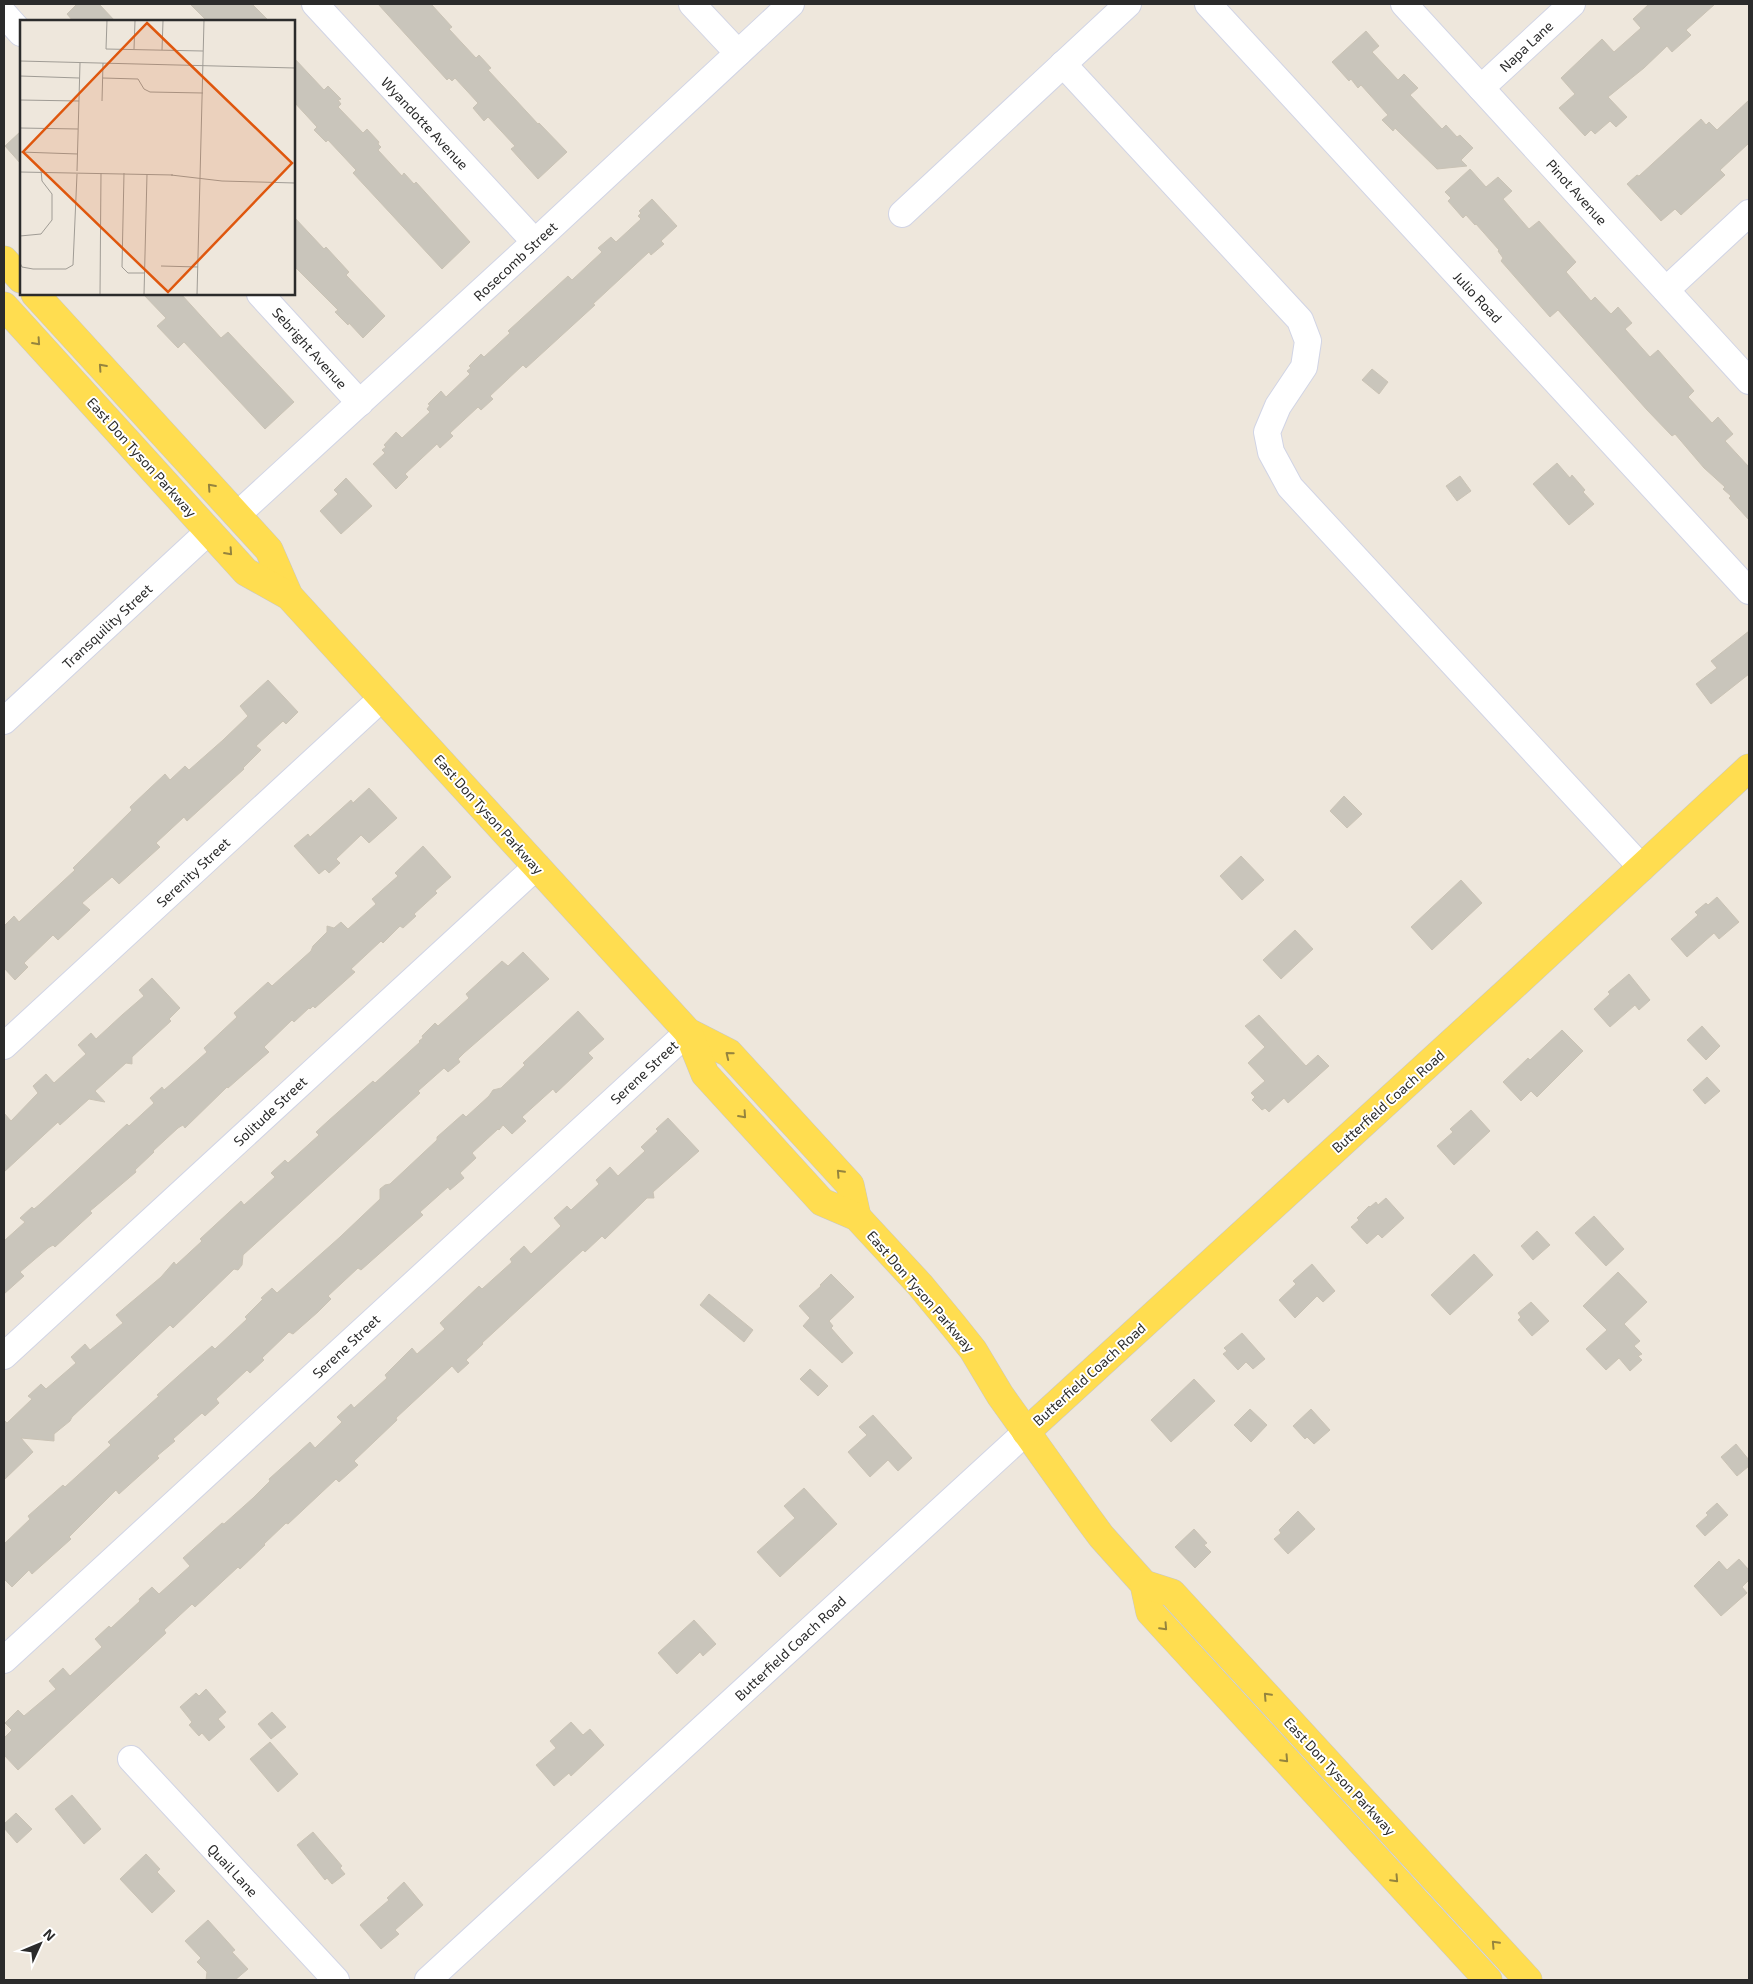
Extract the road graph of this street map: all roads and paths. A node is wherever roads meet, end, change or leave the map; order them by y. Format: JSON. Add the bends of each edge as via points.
{"nodes":[{"id":1,"x":315,"y":4,"type":"edge"},
{"id":2,"x":692,"y":4,"type":"edge"},
{"id":3,"x":791,"y":4,"type":"edge"},
{"id":4,"x":1128,"y":4,"type":"edge"},
{"id":5,"x":1208,"y":4,"type":"edge"},
{"id":6,"x":1404,"y":4,"type":"edge"},
{"id":7,"x":1572,"y":4,"type":"edge"},
{"id":8,"x":4,"y":14,"type":"edge"},
{"id":9,"x":20,"y":32,"type":"edge"},
{"id":10,"x":738,"y":53,"type":"junction"},
{"id":11,"x":1063,"y":64,"type":"junction"},
{"id":12,"x":1481,"y":88,"type":"junction"},
{"id":13,"x":1749,"y":213,"type":"edge"},
{"id":14,"x":902,"y":214,"type":"dead end"},
{"id":15,"x":535,"y":242,"type":"junction"},
{"id":16,"x":4,"y":260,"type":"edge"},
{"id":17,"x":20,"y":278,"type":"edge"},
{"id":18,"x":1666,"y":290,"type":"junction"},
{"id":19,"x":36,"y":295,"type":"edge"},
{"id":20,"x":261,"y":295,"type":"edge"},
{"id":21,"x":4,"y":306,"type":"edge"},
{"id":22,"x":1749,"y":381,"type":"edge"},
{"id":23,"x":360,"y":403,"type":"junction"},
{"id":24,"x":237,"y":515,"type":"junction"},
{"id":25,"x":209,"y":531,"type":"junction"},
{"id":26,"x":1749,"y":591,"type":"edge"},
{"id":27,"x":289,"y":596,"type":"junction"},
{"id":28,"x":382,"y":698,"type":"junction"},
{"id":29,"x":4,"y":721,"type":"edge"},
{"id":30,"x":1749,"y":768,"type":"edge"},
{"id":31,"x":537,"y":866,"type":"junction"},
{"id":32,"x":1642,"y":868,"type":"junction"},
{"id":33,"x":688,"y":1032,"type":"junction"},
{"id":34,"x":4,"y":1046,"type":"edge"},
{"id":35,"x":4,"y":1356,"type":"edge"},
{"id":36,"x":1026,"y":1432,"type":"junction"},
{"id":37,"x":1144,"y":1584,"type":"junction"},
{"id":38,"x":4,"y":1660,"type":"edge"},
{"id":39,"x":131,"y":1759,"type":"dead end"},
{"id":40,"x":336,"y":1980,"type":"edge"},
{"id":41,"x":428,"y":1980,"type":"edge"},
{"id":42,"x":1488,"y":1980,"type":"edge"},
{"id":43,"x":1528,"y":1980,"type":"edge"}],
"edges":[{"from":1,"to":15,"type":"street","name":"Wyandotte Avenue"},
{"from":2,"to":10,"type":"street"},
{"from":3,"to":10,"type":"street","name":"Rosecomb Street"},
{"from":4,"to":11,"type":"street"},
{"from":5,"to":26,"type":"street","name":"Julio Road"},
{"from":6,"to":12,"type":"street","name":"Pinot Avenue"},
{"from":7,"to":12,"type":"street","name":"Napa Lane"},
{"from":8,"to":9,"type":"street"},
{"from":10,"to":15,"type":"street","name":"Rosecomb Street"},
{"from":11,"to":14,"type":"street"},
{"from":11,"to":32,"type":"street","via":[[1300,320],[1308,341],[1304,367],[1278,406],[1267,432],[1271,452],[1290,487]]},
{"from":12,"to":18,"type":"street","name":"Pinot Avenue"},
{"from":13,"to":18,"type":"street"},
{"from":15,"to":23,"type":"street","name":"Rosecomb Street"},
{"from":16,"to":17,"type":"main road"},
{"from":18,"to":22,"type":"street","name":"Pinot Avenue"},
{"from":24,"to":19,"type":"main road","name":"East Don Tyson Parkway","one_way":true},
{"from":20,"to":23,"type":"street","name":"Sebright Avenue"},
{"from":21,"to":25,"type":"main road","name":"East Don Tyson Parkway","one_way":true},
{"from":23,"to":24,"type":"street","name":"Rosecomb Street"},
{"from":24,"to":27,"type":"main road","name":"East Don Tyson Parkway","via":[[270,550]]},
{"from":25,"to":27,"type":"main road","name":"East Don Tyson Parkway","one_way":true,"via":[[246,572]]},
{"from":25,"to":29,"type":"street","name":"Transquility Street"},
{"from":27,"to":28,"type":"main road","name":"East Don Tyson Parkway"},
{"from":28,"to":31,"type":"main road","name":"East Don Tyson Parkway"},
{"from":28,"to":34,"type":"street","name":"Serenity Street"},
{"from":30,"to":32,"type":"main road","name":"Butterfield Coach Road"},
{"from":31,"to":33,"type":"main road","name":"East Don Tyson Parkway"},
{"from":31,"to":35,"type":"street","name":"Solitude Street"},
{"from":32,"to":36,"type":"main road","name":"Butterfield Coach Road"},
{"from":33,"to":36,"type":"main road","name":"East Don Tyson Parkway","via":[[705,1074],[822,1202],[857,1217],[920,1285],[973,1350]]},
{"from":33,"to":38,"type":"street","name":"Serene Street"},
{"from":36,"to":37,"type":"main road","name":"East Don Tyson Parkway","via":[[1101,1536]]},
{"from":36,"to":41,"type":"street","name":"Butterfield Coach Road"},
{"from":37,"to":42,"type":"main road","name":"East Don Tyson Parkway","one_way":true,"via":[[1150,1612]]},
{"from":43,"to":37,"type":"main road","name":"East Don Tyson Parkway","one_way":true,"via":[[1172,1593]]},
{"from":39,"to":40,"type":"street","name":"Quail Lane"}]}
